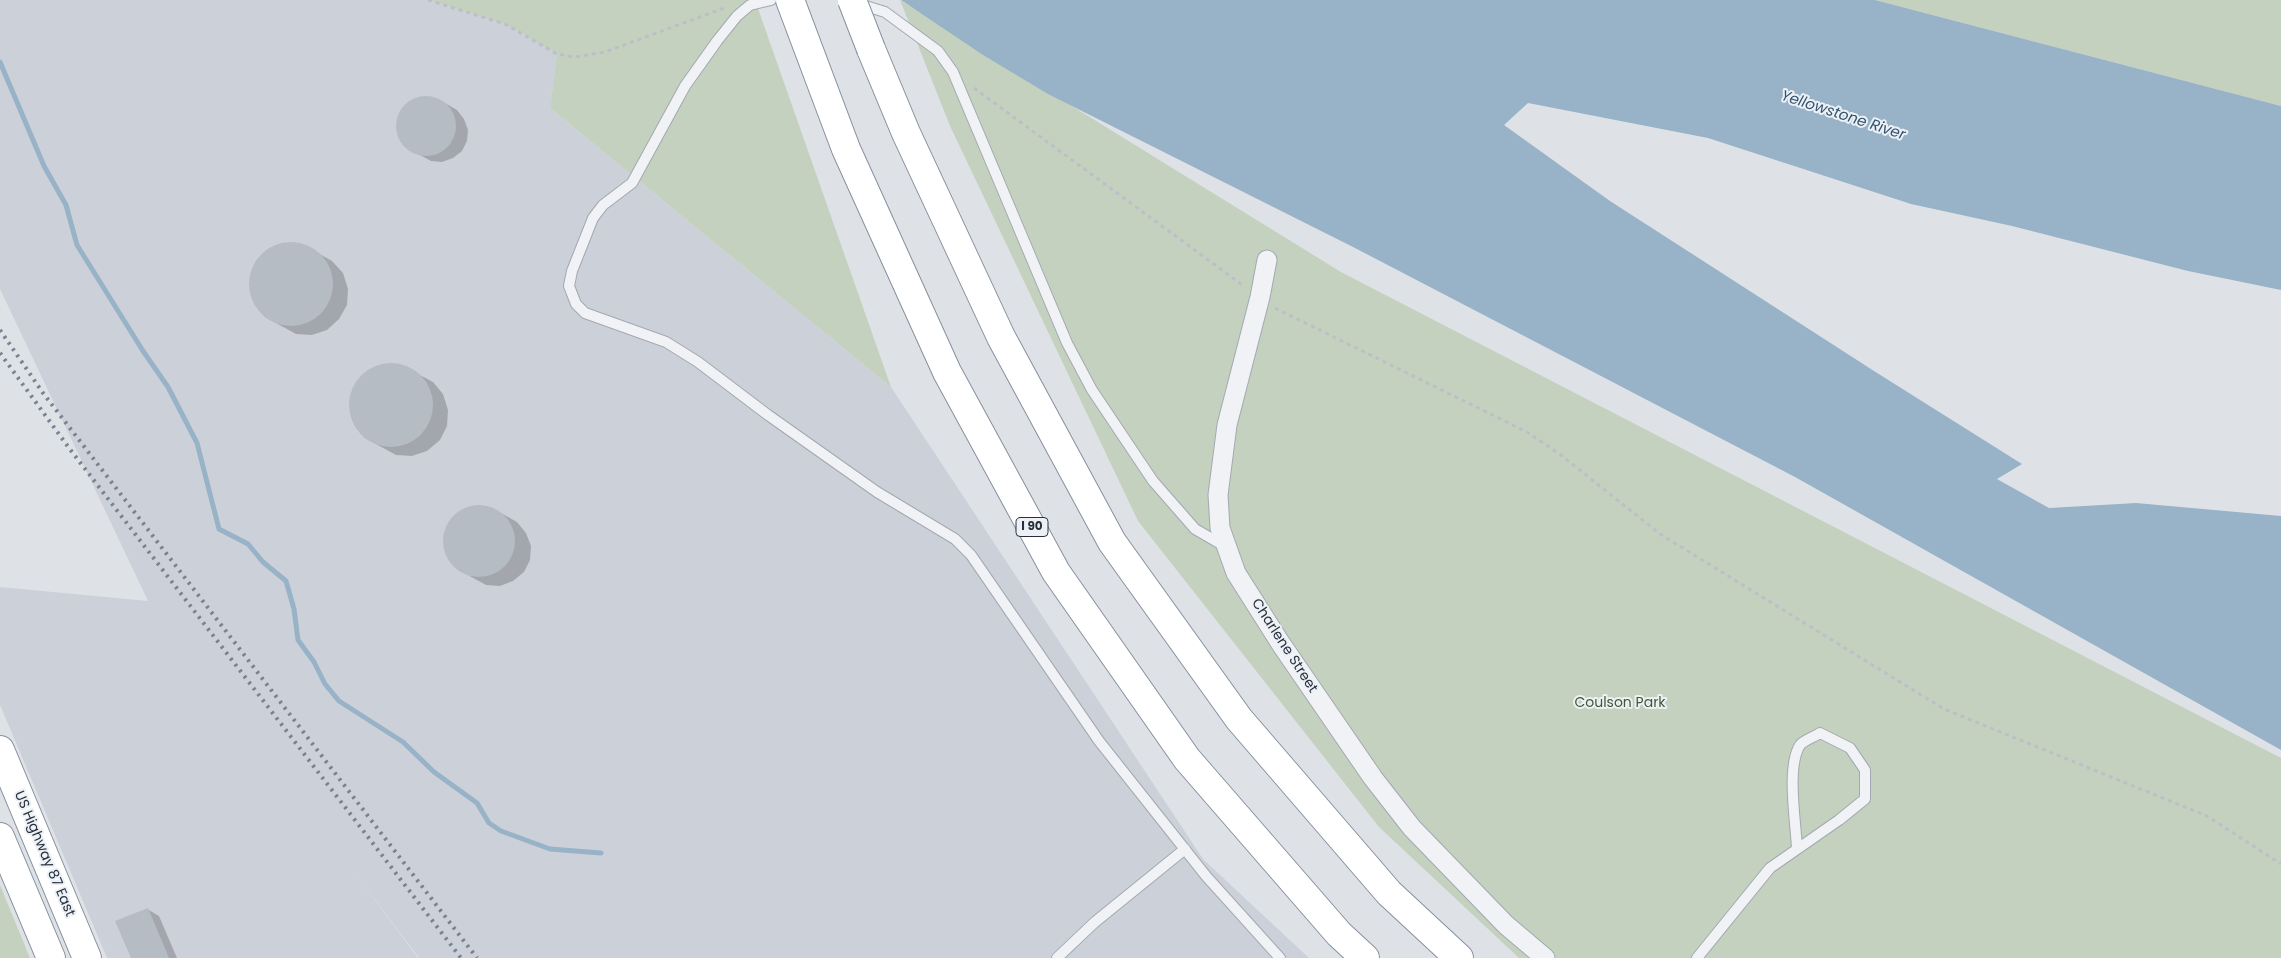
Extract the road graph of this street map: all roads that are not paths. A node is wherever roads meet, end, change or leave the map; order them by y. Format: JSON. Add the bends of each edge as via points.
{"nodes":[{"id":1,"x":771,"y":0,"type":"edge"},
{"id":2,"x":790,"y":0,"type":"edge"},
{"id":3,"x":850,"y":0,"type":"edge"},
{"id":4,"x":1267,"y":260,"type":"dead end"},
{"id":5,"x":1227,"y":548,"type":"junction"},
{"id":6,"x":0,"y":750,"type":"edge"},
{"id":7,"x":0,"y":837,"type":"edge"},
{"id":8,"x":1185,"y":849,"type":"junction"},
{"id":9,"x":1797,"y":849,"type":"junction"},
{"id":10,"x":51,"y":958,"type":"edge"},
{"id":11,"x":87,"y":958,"type":"edge"},
{"id":12,"x":1056,"y":958,"type":"edge"},
{"id":13,"x":1280,"y":958,"type":"edge"},
{"id":14,"x":1364,"y":958,"type":"edge"},
{"id":15,"x":1459,"y":958,"type":"edge"},
{"id":16,"x":1545,"y":958,"type":"edge"},
{"id":17,"x":1697,"y":958,"type":"edge"}],
"edges":[{"from":1,"to":8,"type":"lane","via":[[750,5],[737,16],[685,86],[632,183],[603,205],[593,218],[569,286],[576,304],[585,313],[666,342],[877,492],[956,540],[971,555],[1099,741]]},
{"from":2,"to":14,"type":"highway","number":"I 90","via":[[846,149],[947,372],[1056,572],[1187,760],[1339,934]]},
{"from":3,"to":5,"type":"lane","via":[[885,12],[938,51],[953,72],[1067,343],[1092,390],[1153,481],[1195,528]]},
{"from":3,"to":15,"type":"highway","bridge":true,"via":[[906,133],[1001,337],[1112,542],[1239,719],[1389,893]]},
{"from":4,"to":5,"type":"street","name":"Charlene Street","via":[[1226,426],[1218,496],[1220,528]]},
{"from":5,"to":16,"type":"street","name":"Charlene Street","via":[[1236,573],[1281,644],[1373,778],[1412,828],[1506,925]]},
{"from":6,"to":11,"type":"highway","name":"US Highway 87 East"},
{"from":7,"to":10,"type":"highway"},
{"from":8,"to":12,"type":"lane"},
{"from":8,"to":13,"type":"lane"},
{"from":9,"to":9,"type":"lane","via":[[1865,799],[1865,770],[1850,748],[1820,733],[1802,743],[1796,754]]},
{"from":9,"to":17,"type":"lane","via":[[1770,868]]}]}
